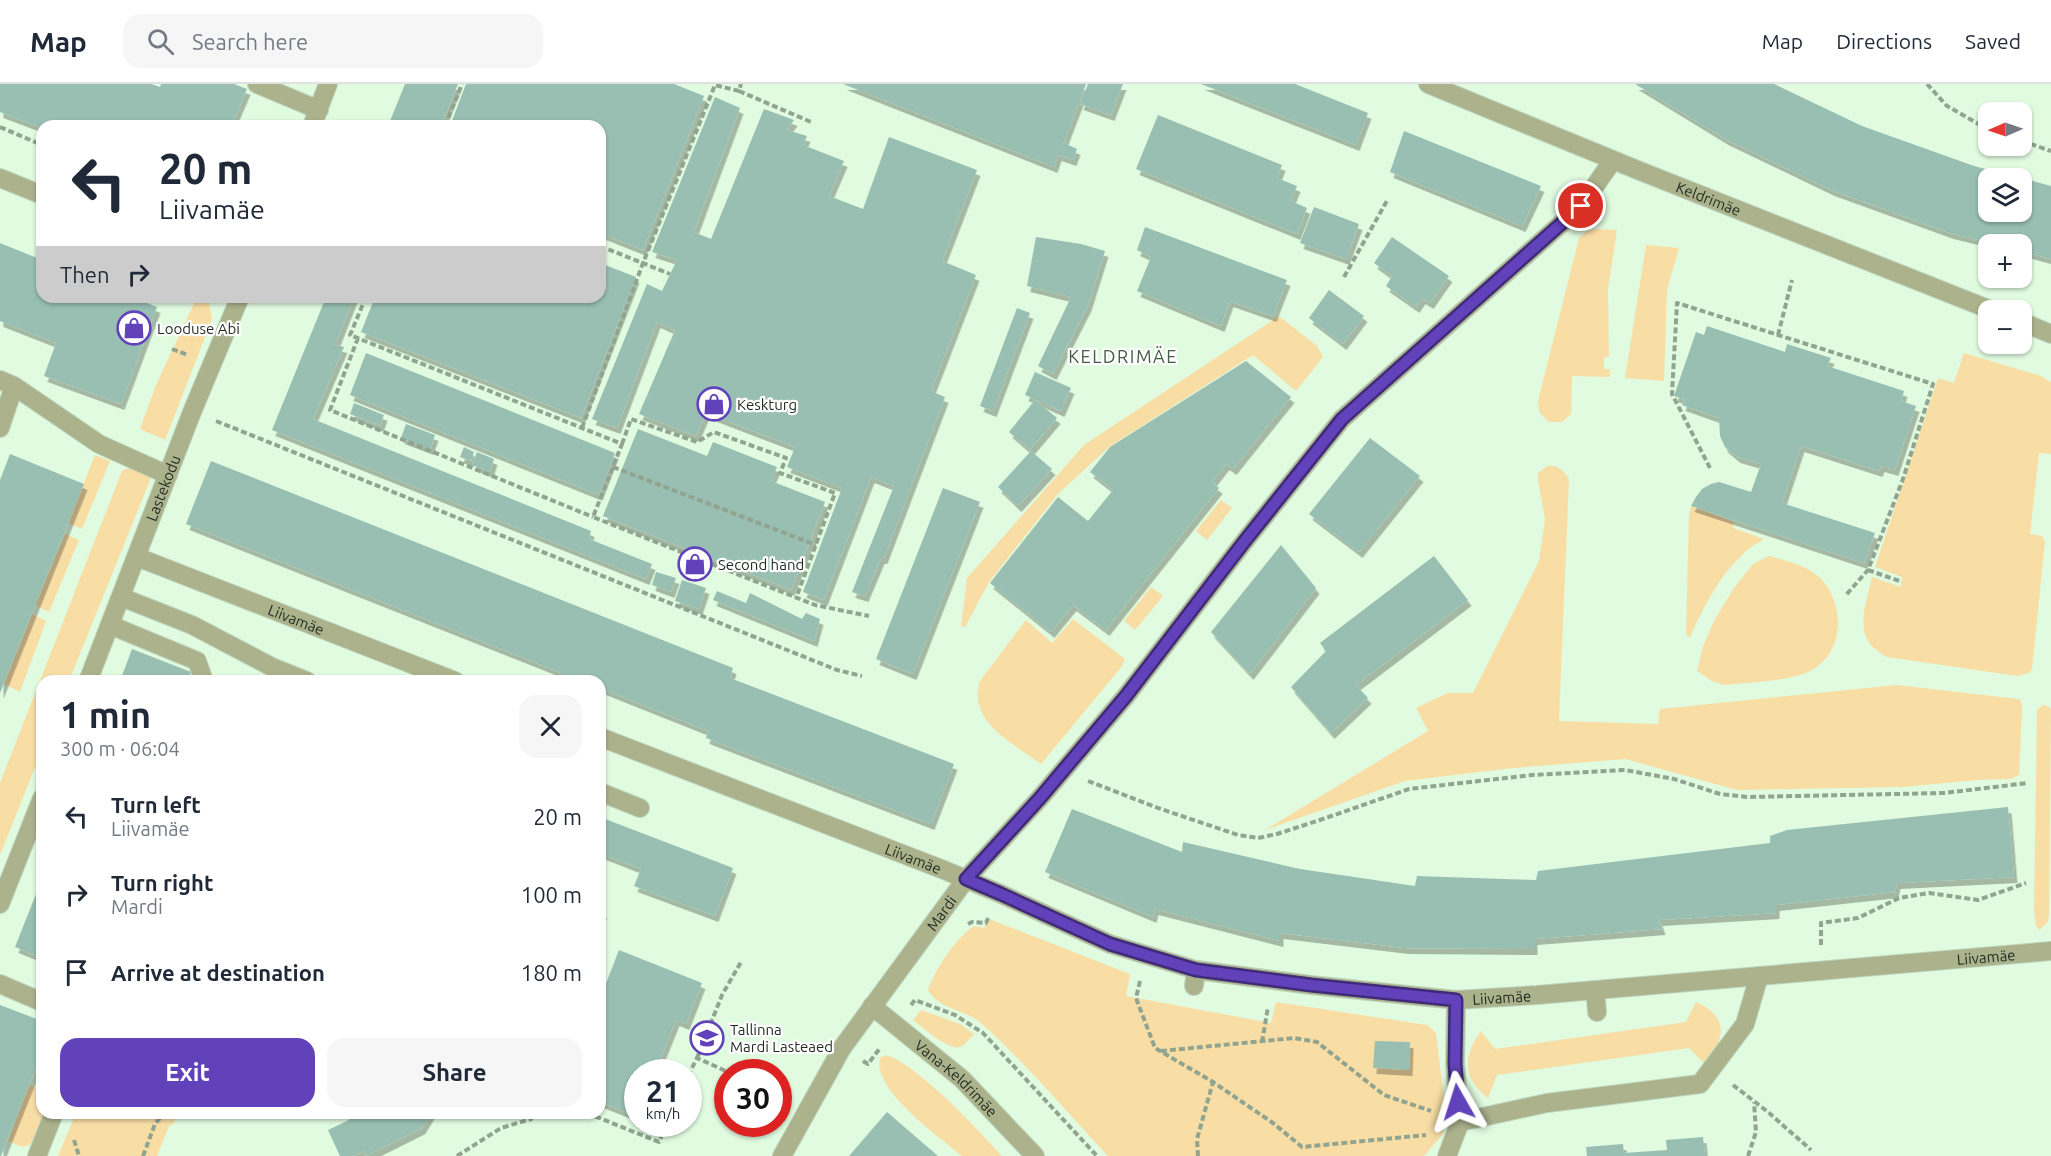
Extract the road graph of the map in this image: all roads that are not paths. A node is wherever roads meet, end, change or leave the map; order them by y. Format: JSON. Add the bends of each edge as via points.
{"nodes":[{"id":1,"x":257,"y":84,"type":"edge"},
{"id":2,"x":328,"y":84,"type":"edge"},
{"id":3,"x":1428,"y":84,"type":"edge"},
{"id":4,"x":316,"y":118,"type":"edge"},
{"id":5,"x":1613,"y":160,"type":"junction"},
{"id":6,"x":0,"y":178,"type":"edge"},
{"id":7,"x":36,"y":193,"type":"edge"},
{"id":8,"x":237,"y":303,"type":"edge"},
{"id":9,"x":1978,"y":305,"type":"edge"},
{"id":10,"x":2032,"y":326,"type":"edge"},
{"id":11,"x":2051,"y":334,"type":"edge"},
{"id":12,"x":7,"y":383,"type":"edge"},
{"id":13,"x":0,"y":428,"type":"edge"},
{"id":14,"x":168,"y":475,"type":"junction"},
{"id":15,"x":137,"y":557,"type":"junction"},
{"id":16,"x":121,"y":597,"type":"junction"},
{"id":17,"x":110,"y":625,"type":"junction"},
{"id":18,"x":90,"y":675,"type":"edge"},
{"id":19,"x":202,"y":675,"type":"edge"},
{"id":20,"x":291,"y":675,"type":"edge"},
{"id":21,"x":439,"y":675,"type":"edge"},
{"id":22,"x":606,"y":739,"type":"edge"},
{"id":23,"x":606,"y":794,"type":"edge"},
{"id":24,"x":640,"y":808,"type":"dead end"},
{"id":25,"x":36,"y":813,"type":"edge"},
{"id":26,"x":966,"y":879,"type":"junction"},
{"id":27,"x":0,"y":904,"type":"edge"},
{"id":28,"x":2051,"y":951,"type":"edge"},
{"id":29,"x":1759,"y":976,"type":"junction"},
{"id":30,"x":0,"y":984,"type":"edge"},
{"id":31,"x":1595,"y":990,"type":"junction"},
{"id":32,"x":36,"y":999,"type":"edge"},
{"id":33,"x":1456,"y":1000,"type":"junction"},
{"id":34,"x":872,"y":1006,"type":"junction"},
{"id":35,"x":1597,"y":1012,"type":"dead end"},
{"id":36,"x":52,"y":1119,"type":"edge"},
{"id":37,"x":1460,"y":1122,"type":"junction"},
{"id":38,"x":37,"y":1156,"type":"edge"},
{"id":39,"x":782,"y":1156,"type":"edge"},
{"id":40,"x":1035,"y":1156,"type":"edge"},
{"id":41,"x":1447,"y":1156,"type":"edge"}],
"edges":[{"from":1,"to":4,"type":"street"},
{"from":2,"to":4,"type":"street"},
{"from":3,"to":5,"type":"street","name":"Keldrimäe"},
{"from":5,"to":9,"type":"street","name":"Keldrimäe"},
{"from":5,"to":26,"type":"street","name":"Mardi","via":[[1581,206],[1342,419],[1126,696]]},
{"from":6,"to":7,"type":"street"},
{"from":8,"to":14,"type":"street","name":"Lastekodu"},
{"from":10,"to":11,"type":"street"},
{"from":12,"to":13,"type":"street"},
{"from":12,"to":14,"type":"street","via":[[99,444]]},
{"from":14,"to":15,"type":"street","name":"Lastekodu"},
{"from":15,"to":16,"type":"street","name":"Lastekodu"},
{"from":15,"to":21,"type":"street","name":"Liivamäe"},
{"from":16,"to":17,"type":"street","name":"Lastekodu"},
{"from":16,"to":20,"type":"street","via":[[192,625]]},
{"from":17,"to":18,"type":"street","name":"Lastekodu"},
{"from":17,"to":19,"type":"street","via":[[196,661]]},
{"from":22,"to":26,"type":"street","name":"Liivamäe"},
{"from":23,"to":24,"type":"street"},
{"from":25,"to":27,"type":"street"},
{"from":26,"to":33,"type":"street","name":"Liivamäe","via":[[1195,978]]},
{"from":26,"to":34,"type":"street","name":"Mardi"},
{"from":28,"to":29,"type":"street","name":"Liivamäe"},
{"from":29,"to":31,"type":"street","name":"Liivamäe"},
{"from":29,"to":37,"type":"street","via":[[1745,1024],[1700,1084],[1546,1103]]},
{"from":30,"to":32,"type":"street"},
{"from":31,"to":33,"type":"street","name":"Liivamäe"},
{"from":31,"to":35,"type":"street"},
{"from":33,"to":37,"type":"street","via":[[1455,1064]]},
{"from":34,"to":39,"type":"street","name":"Mardi","via":[[842,1048]]},
{"from":34,"to":40,"type":"street","name":"Vana-Keldrimäe","via":[[962,1079]]},
{"from":36,"to":38,"type":"street"},
{"from":37,"to":41,"type":"street"}]}
